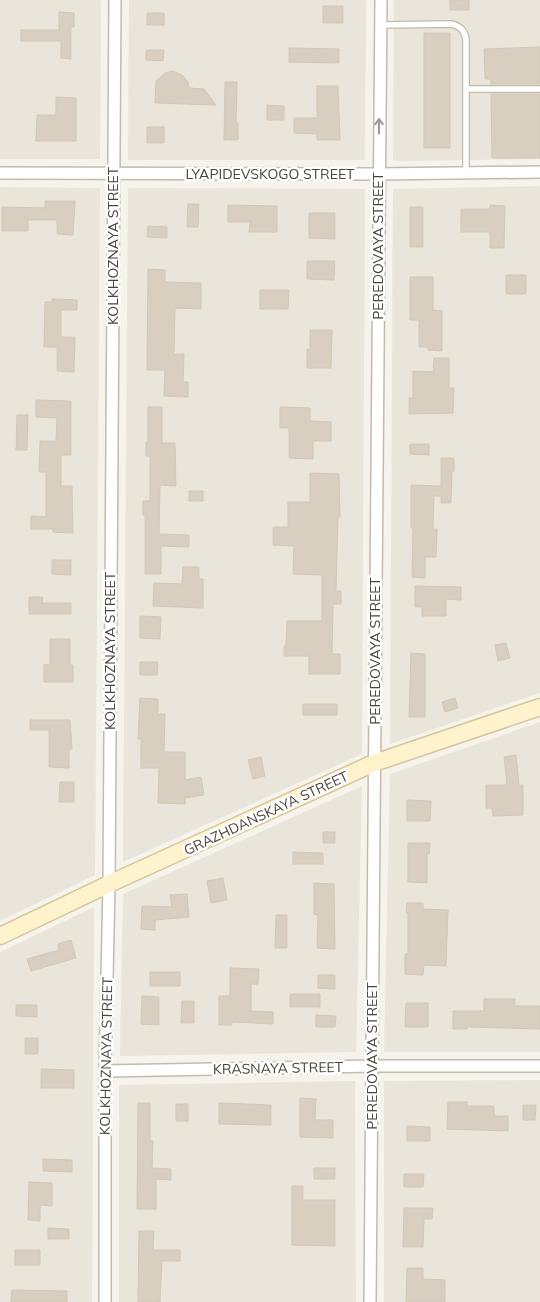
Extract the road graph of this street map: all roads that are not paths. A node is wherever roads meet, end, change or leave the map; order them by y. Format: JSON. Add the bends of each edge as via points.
{"nodes":[{"id":1,"x":115,"y":0,"type":"edge"},
{"id":2,"x":380,"y":0,"type":"edge"},
{"id":3,"x":380,"y":25,"type":"junction"},
{"id":4,"x":466,"y":89,"type":"junction"},
{"id":5,"x":540,"y":89,"type":"edge"},
{"id":6,"x":540,"y":172,"type":"edge"},
{"id":7,"x":0,"y":173,"type":"edge"},
{"id":8,"x":466,"y":173,"type":"junction"},
{"id":9,"x":114,"y":174,"type":"junction"},
{"id":10,"x":379,"y":174,"type":"junction"},
{"id":11,"x":540,"y":707,"type":"edge"},
{"id":12,"x":374,"y":763,"type":"junction"},
{"id":13,"x":109,"y":884,"type":"junction"},
{"id":14,"x":0,"y":936,"type":"edge"},
{"id":15,"x":372,"y":1066,"type":"junction"},
{"id":16,"x":540,"y":1066,"type":"edge"},
{"id":17,"x":105,"y":1071,"type":"junction"},
{"id":18,"x":105,"y":1302,"type":"edge"},
{"id":19,"x":370,"y":1302,"type":"edge"}],
"edges":[{"from":1,"to":9,"type":"street","name":"KOLKHOZNAYA STREET"},
{"from":2,"to":3,"type":"street","name":"PEREDOVAYA STREET"},
{"from":3,"to":4,"type":"lane","via":[[459,26],[466,39]]},
{"from":10,"to":3,"type":"street","name":"PEREDOVAYA STREET","one_way":true},
{"from":4,"to":5,"type":"lane"},
{"from":4,"to":8,"type":"lane"},
{"from":6,"to":8,"type":"street","name":"LYAPIDEVSKOGO STREET"},
{"from":7,"to":9,"type":"street","name":"LYAPIDEVSKOGO STREET"},
{"from":8,"to":10,"type":"street","name":"LYAPIDEVSKOGO STREET"},
{"from":9,"to":10,"type":"street","name":"LYAPIDEVSKOGO STREET"},
{"from":9,"to":13,"type":"street","name":"KOLKHOZNAYA STREET"},
{"from":10,"to":12,"type":"street","name":"PEREDOVAYA STREET"},
{"from":11,"to":12,"type":"main road","name":"GRAZHDANSKAYA STREET"},
{"from":12,"to":13,"type":"main road","name":"GRAZHDANSKAYA STREET"},
{"from":12,"to":15,"type":"street","name":"PEREDOVAYA STREET"},
{"from":13,"to":14,"type":"main road","name":"GRAZHDANSKAYA STREET"},
{"from":13,"to":17,"type":"street","name":"KOLKHOZNAYA STREET"},
{"from":15,"to":16,"type":"street","name":"KRASNAYA STREET"},
{"from":15,"to":17,"type":"street","name":"KRASNAYA STREET"},
{"from":15,"to":19,"type":"street","name":"PEREDOVAYA STREET"},
{"from":17,"to":18,"type":"street","name":"KOLKHOZNAYA STREET"}]}
